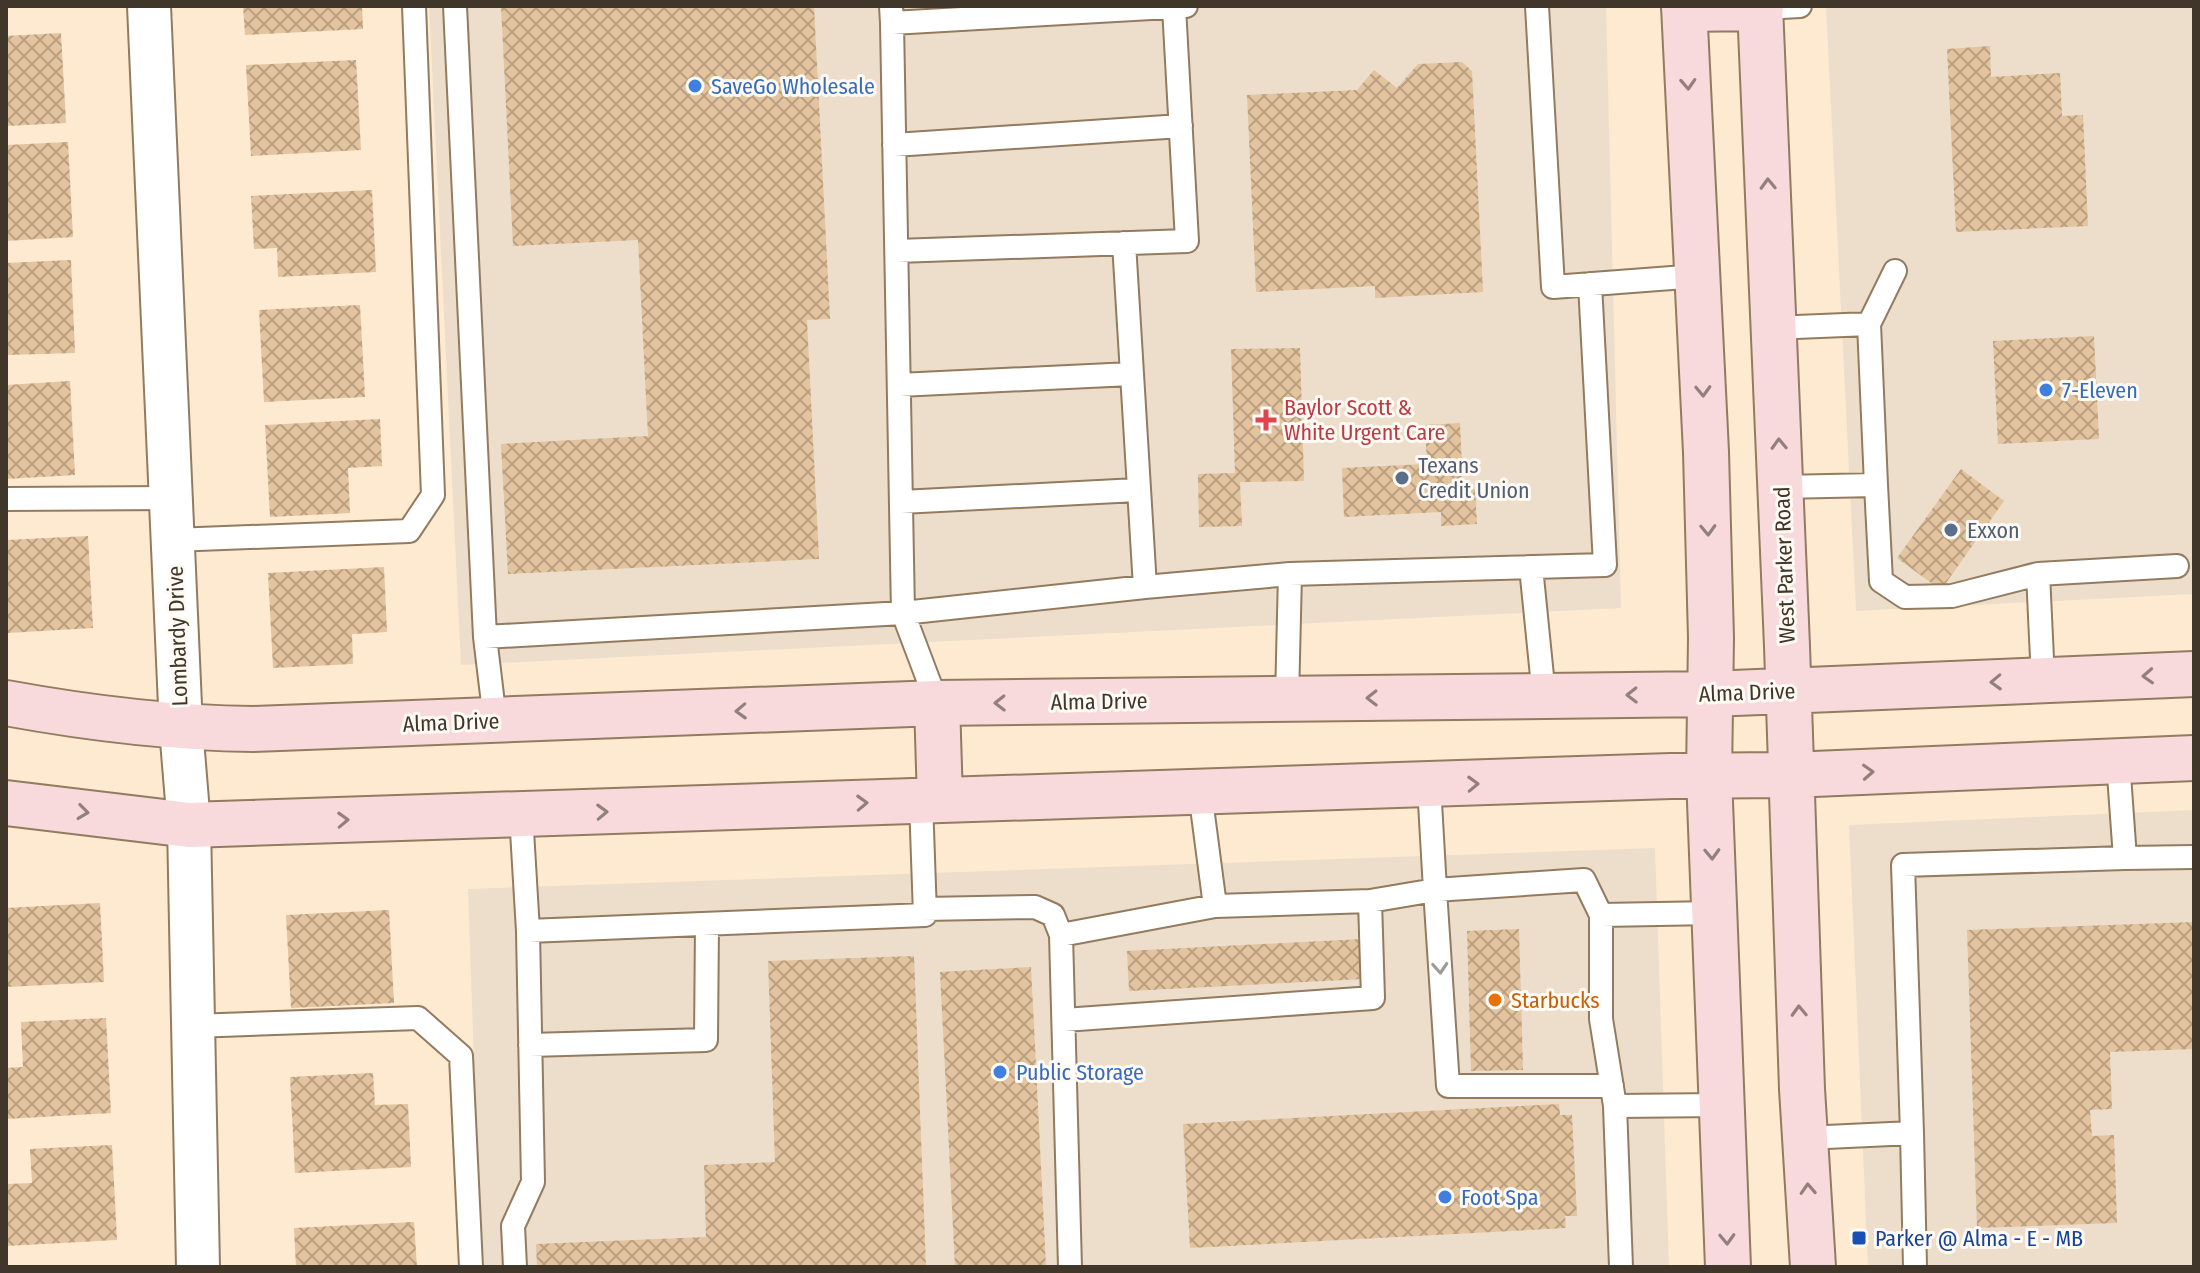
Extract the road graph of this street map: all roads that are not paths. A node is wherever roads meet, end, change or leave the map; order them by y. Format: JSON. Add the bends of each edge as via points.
{"nodes":[{"id":1,"x":149,"y":6,"type":"edge"},
{"id":2,"x":414,"y":6,"type":"edge"},
{"id":3,"x":455,"y":6,"type":"edge"},
{"id":4,"x":1186,"y":6,"type":"edge"},
{"id":5,"x":1537,"y":6,"type":"edge"},
{"id":6,"x":1174,"y":7,"type":"edge"},
{"id":7,"x":1679,"y":7,"type":"edge"},
{"id":8,"x":1774,"y":7,"type":"edge"},
{"id":9,"x":892,"y":14,"type":"edge"},
{"id":10,"x":1181,"y":126,"type":"junction"},
{"id":11,"x":894,"y":145,"type":"junction"},
{"id":12,"x":1124,"y":243,"type":"junction"},
{"id":13,"x":897,"y":251,"type":"junction"},
{"id":14,"x":1895,"y":271,"type":"dead end"},
{"id":15,"x":1698,"y":276,"type":"junction"},
{"id":16,"x":1590,"y":284,"type":"junction"},
{"id":17,"x":1869,"y":324,"type":"junction"},
{"id":18,"x":1774,"y":328,"type":"junction"},
{"id":19,"x":1131,"y":374,"type":"junction"},
{"id":20,"x":899,"y":385,"type":"junction"},
{"id":21,"x":1876,"y":485,"type":"junction"},
{"id":22,"x":1780,"y":487,"type":"junction"},
{"id":23,"x":1137,"y":490,"type":"junction"},
{"id":24,"x":171,"y":498,"type":"junction"},
{"id":25,"x":6,"y":499,"type":"edge"},
{"id":26,"x":901,"y":502,"type":"junction"},
{"id":27,"x":173,"y":540,"type":"junction"},
{"id":28,"x":2177,"y":566,"type":"dead end"},
{"id":29,"x":1531,"y":567,"type":"junction"},
{"id":30,"x":1290,"y":574,"type":"junction"},
{"id":31,"x":2038,"y":574,"type":"junction"},
{"id":32,"x":1145,"y":587,"type":"junction"},
{"id":33,"x":903,"y":613,"type":"junction"},
{"id":34,"x":485,"y":637,"type":"junction"},
{"id":35,"x":2194,"y":674,"type":"edge"},
{"id":36,"x":2043,"y":680,"type":"junction"},
{"id":37,"x":1789,"y":690,"type":"junction"},
{"id":38,"x":1710,"y":694,"type":"junction"},
{"id":39,"x":1544,"y":696,"type":"junction"},
{"id":40,"x":1287,"y":699,"type":"junction"},
{"id":41,"x":6,"y":703,"type":"edge"},
{"id":42,"x":937,"y":703,"type":"junction"},
{"id":43,"x":495,"y":720,"type":"junction"},
{"id":44,"x":181,"y":728,"type":"junction"},
{"id":45,"x":2194,"y":758,"type":"edge"},
{"id":46,"x":2118,"y":761,"type":"junction"},
{"id":47,"x":1790,"y":775,"type":"junction"},
{"id":48,"x":1709,"y":776,"type":"junction"},
{"id":49,"x":1429,"y":785,"type":"junction"},
{"id":50,"x":1200,"y":792,"type":"junction"},
{"id":51,"x":931,"y":800,"type":"junction"},
{"id":52,"x":6,"y":803,"type":"edge"},
{"id":53,"x":521,"y":814,"type":"junction"},
{"id":54,"x":189,"y":825,"type":"junction"},
{"id":55,"x":2194,"y":857,"type":"edge"},
{"id":56,"x":2125,"y":858,"type":"junction"},
{"id":57,"x":1435,"y":890,"type":"junction"},
{"id":58,"x":1370,"y":901,"type":"junction"},
{"id":59,"x":1215,"y":906,"type":"junction"},
{"id":60,"x":924,"y":909,"type":"junction"},
{"id":61,"x":1715,"y":913,"type":"junction"},
{"id":62,"x":1601,"y":915,"type":"junction"},
{"id":63,"x":707,"y":924,"type":"junction"},
{"id":64,"x":528,"y":931,"type":"junction"},
{"id":65,"x":1061,"y":935,"type":"junction"},
{"id":66,"x":1064,"y":1020,"type":"junction"},
{"id":67,"x":193,"y":1026,"type":"junction"},
{"id":68,"x":530,"y":1045,"type":"junction"},
{"id":69,"x":1613,"y":1096,"type":"junction"},
{"id":70,"x":1722,"y":1105,"type":"junction"},
{"id":71,"x":1912,"y":1133,"type":"junction"},
{"id":72,"x":1805,"y":1138,"type":"junction"},
{"id":73,"x":198,"y":1267,"type":"edge"},
{"id":74,"x":471,"y":1267,"type":"edge"},
{"id":75,"x":515,"y":1267,"type":"edge"},
{"id":76,"x":1070,"y":1267,"type":"edge"},
{"id":77,"x":1621,"y":1267,"type":"edge"},
{"id":78,"x":1728,"y":1267,"type":"edge"},
{"id":79,"x":1813,"y":1267,"type":"edge"},
{"id":80,"x":1915,"y":1267,"type":"edge"}],
"edges":[{"from":1,"to":24,"type":"street","name":"Lombardy Drive"},
{"from":2,"to":27,"type":"lane","via":[[433,495],[409,531]]},
{"from":3,"to":34,"type":"lane"},
{"from":4,"to":6,"type":"lane"},
{"from":5,"to":16,"type":"lane","via":[[1553,287]]},
{"from":6,"to":9,"type":"lane"},
{"from":6,"to":10,"type":"lane"},
{"from":7,"to":8,"type":"main road"},
{"from":7,"to":15,"type":"main road","one_way":true},
{"from":18,"to":8,"type":"main road","name":"West Parker Road","one_way":true},
{"from":9,"to":11,"type":"lane"},
{"from":10,"to":11,"type":"lane"},
{"from":10,"to":12,"type":"lane","via":[[1187,241]]},
{"from":11,"to":13,"type":"lane"},
{"from":12,"to":13,"type":"lane"},
{"from":12,"to":19,"type":"lane"},
{"from":13,"to":20,"type":"lane"},
{"from":14,"to":17,"type":"lane"},
{"from":15,"to":16,"type":"lane"},
{"from":15,"to":38,"type":"main road","one_way":true},
{"from":16,"to":29,"type":"lane","via":[[1605,565]]},
{"from":17,"to":18,"type":"lane"},
{"from":17,"to":21,"type":"lane"},
{"from":22,"to":18,"type":"main road","name":"West Parker Road","one_way":true},
{"from":19,"to":20,"type":"lane"},
{"from":19,"to":23,"type":"lane"},
{"from":20,"to":26,"type":"lane"},
{"from":21,"to":22,"type":"lane"},
{"from":21,"to":31,"type":"lane","via":[[1881,581],[1905,597],[1952,596]]},
{"from":22,"to":37,"type":"main road","name":"West Parker Road"},
{"from":23,"to":26,"type":"lane"},
{"from":23,"to":32,"type":"lane"},
{"from":24,"to":25,"type":"lane"},
{"from":24,"to":27,"type":"street","name":"Lombardy Drive"},
{"from":26,"to":33,"type":"lane"},
{"from":27,"to":44,"type":"street","name":"Lombardy Drive"},
{"from":28,"to":31,"type":"lane"},
{"from":29,"to":30,"type":"lane"},
{"from":29,"to":39,"type":"lane"},
{"from":30,"to":32,"type":"lane"},
{"from":30,"to":40,"type":"lane"},
{"from":31,"to":36,"type":"lane"},
{"from":32,"to":33,"type":"lane"},
{"from":33,"to":34,"type":"lane"},
{"from":33,"to":42,"type":"lane"},
{"from":34,"to":43,"type":"lane"},
{"from":35,"to":36,"type":"main road","name":"Alma Drive","one_way":true},
{"from":36,"to":37,"type":"main road","name":"Alma Drive","one_way":true},
{"from":37,"to":38,"type":"main road","name":"Alma Drive"},
{"from":37,"to":47,"type":"main road","name":"West Parker Road"},
{"from":38,"to":39,"type":"main road","name":"Alma Drive","one_way":true},
{"from":38,"to":48,"type":"main road"},
{"from":39,"to":40,"type":"main road","name":"Alma Drive","one_way":true},
{"from":40,"to":42,"type":"main road","name":"Alma Drive","one_way":true},
{"from":41,"to":44,"type":"main road","name":"Alma Drive"},
{"from":42,"to":43,"type":"main road","name":"Alma Drive","one_way":true},
{"from":42,"to":51,"type":"main road"},
{"from":43,"to":44,"type":"main road","name":"Alma Drive"},
{"from":44,"to":54,"type":"street","name":"Lombardy Drive"},
{"from":45,"to":46,"type":"main road"},
{"from":47,"to":46,"type":"main road","one_way":true},
{"from":46,"to":56,"type":"lane"},
{"from":47,"to":48,"type":"main road"},
{"from":72,"to":47,"type":"main road","name":"West Parker Road","one_way":true},
{"from":49,"to":48,"type":"main road","one_way":true},
{"from":48,"to":61,"type":"main road","one_way":true},
{"from":49,"to":50,"type":"main road"},
{"from":49,"to":57,"type":"lane"},
{"from":50,"to":51,"type":"main road"},
{"from":50,"to":59,"type":"lane"},
{"from":53,"to":51,"type":"main road","one_way":true},
{"from":51,"to":60,"type":"lane"},
{"from":52,"to":54,"type":"main road","one_way":true},
{"from":54,"to":53,"type":"main road","one_way":true},
{"from":53,"to":64,"type":"lane"},
{"from":54,"to":67,"type":"street","name":"Lombardy Drive"},
{"from":55,"to":56,"type":"lane"},
{"from":56,"to":71,"type":"lane","via":[[1903,865]]},
{"from":57,"to":58,"type":"lane"},
{"from":57,"to":62,"type":"lane","via":[[1584,880]]},
{"from":57,"to":69,"type":"lane","one_way":true,"via":[[1448,1086]]},
{"from":58,"to":59,"type":"lane"},
{"from":58,"to":66,"type":"lane","via":[[1373,998]]},
{"from":59,"to":65,"type":"lane"},
{"from":60,"to":63,"type":"lane","via":[[925,915]]},
{"from":60,"to":65,"type":"lane","via":[[1035,907],[1053,915]]},
{"from":61,"to":62,"type":"lane"},
{"from":61,"to":70,"type":"main road"},
{"from":62,"to":69,"type":"lane","via":[[1601,1019]]},
{"from":63,"to":64,"type":"lane"},
{"from":63,"to":68,"type":"lane","via":[[706,1040]]},
{"from":64,"to":68,"type":"lane"},
{"from":65,"to":66,"type":"lane"},
{"from":66,"to":76,"type":"lane"},
{"from":67,"to":73,"type":"street","name":"Lombardy Drive"},
{"from":67,"to":74,"type":"lane","via":[[418,1018],[461,1056]]},
{"from":68,"to":75,"type":"lane","via":[[533,1182],[513,1226]]},
{"from":69,"to":70,"type":"lane"},
{"from":69,"to":77,"type":"lane"},
{"from":70,"to":78,"type":"main road","one_way":true},
{"from":71,"to":72,"type":"lane"},
{"from":71,"to":80,"type":"lane"},
{"from":79,"to":72,"type":"main road","name":"West Parker Road","one_way":true}]}
